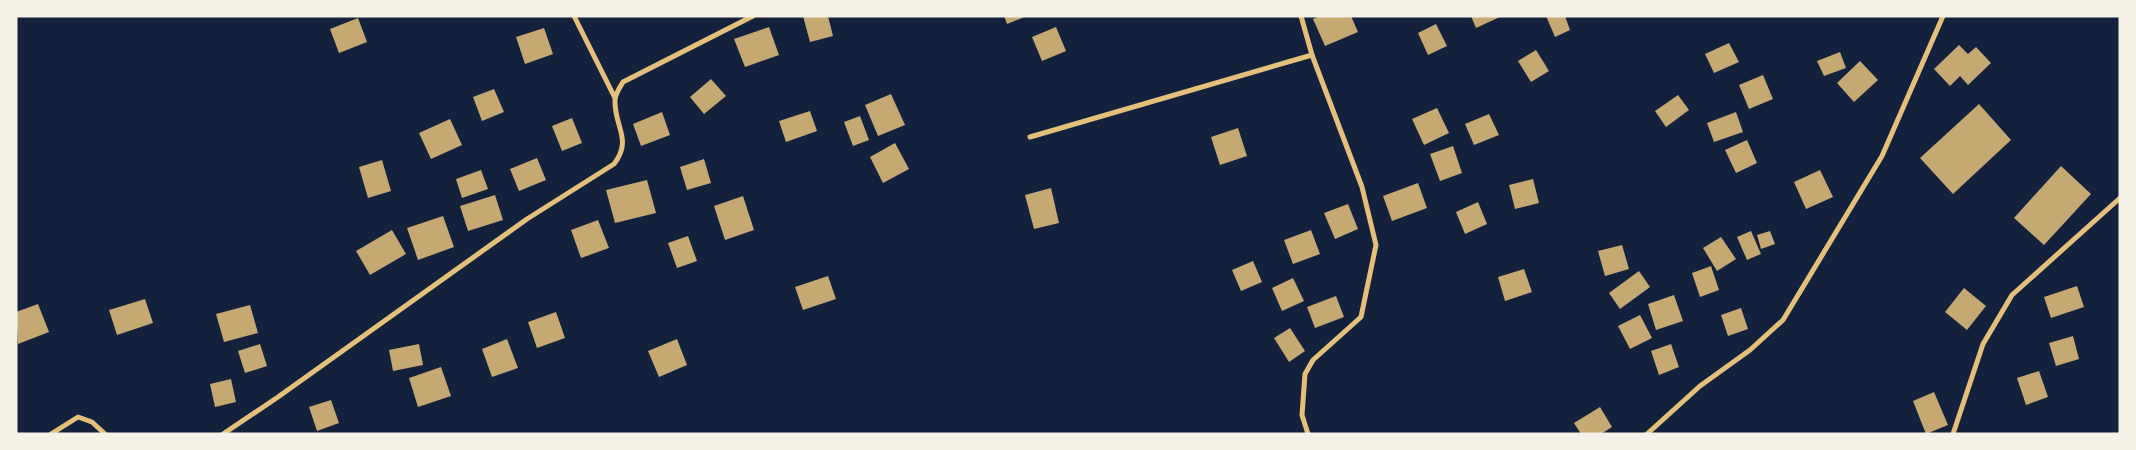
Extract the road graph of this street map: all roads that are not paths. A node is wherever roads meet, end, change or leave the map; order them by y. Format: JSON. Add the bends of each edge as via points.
{"nodes":[{"id":1,"x":574,"y":16,"type":"edge"},
{"id":2,"x":753,"y":16,"type":"edge"},
{"id":3,"x":1301,"y":16,"type":"edge"},
{"id":4,"x":1943,"y":16,"type":"edge"},
{"id":5,"x":1312,"y":55,"type":"junction"},
{"id":6,"x":615,"y":98,"type":"junction"},
{"id":7,"x":1030,"y":138,"type":"dead end"},
{"id":8,"x":2120,"y":198,"type":"edge"},
{"id":9,"x":51,"y":434,"type":"edge"},
{"id":10,"x":104,"y":434,"type":"edge"},
{"id":11,"x":223,"y":434,"type":"edge"},
{"id":12,"x":1308,"y":434,"type":"edge"},
{"id":13,"x":1647,"y":434,"type":"edge"},
{"id":14,"x":1953,"y":434,"type":"edge"}],
"edges":[{"from":1,"to":6,"type":"street"},
{"from":2,"to":6,"type":"street","via":[[623,82]]},
{"from":3,"to":5,"type":"street"},
{"from":4,"to":13,"type":"street","via":[[1882,156],[1783,320],[1750,350],[1700,386]]},
{"from":5,"to":7,"type":"street"},
{"from":5,"to":12,"type":"street","via":[[1362,187],[1376,245],[1361,317],[1312,360],[1305,374],[1302,415]]},
{"from":6,"to":11,"type":"street","via":[[624,140],[622,154],[614,164],[526,219]]},
{"from":8,"to":14,"type":"street","via":[[2012,295],[1983,344]]},
{"from":9,"to":10,"type":"street","via":[[78,416],[92,422]]}]}
